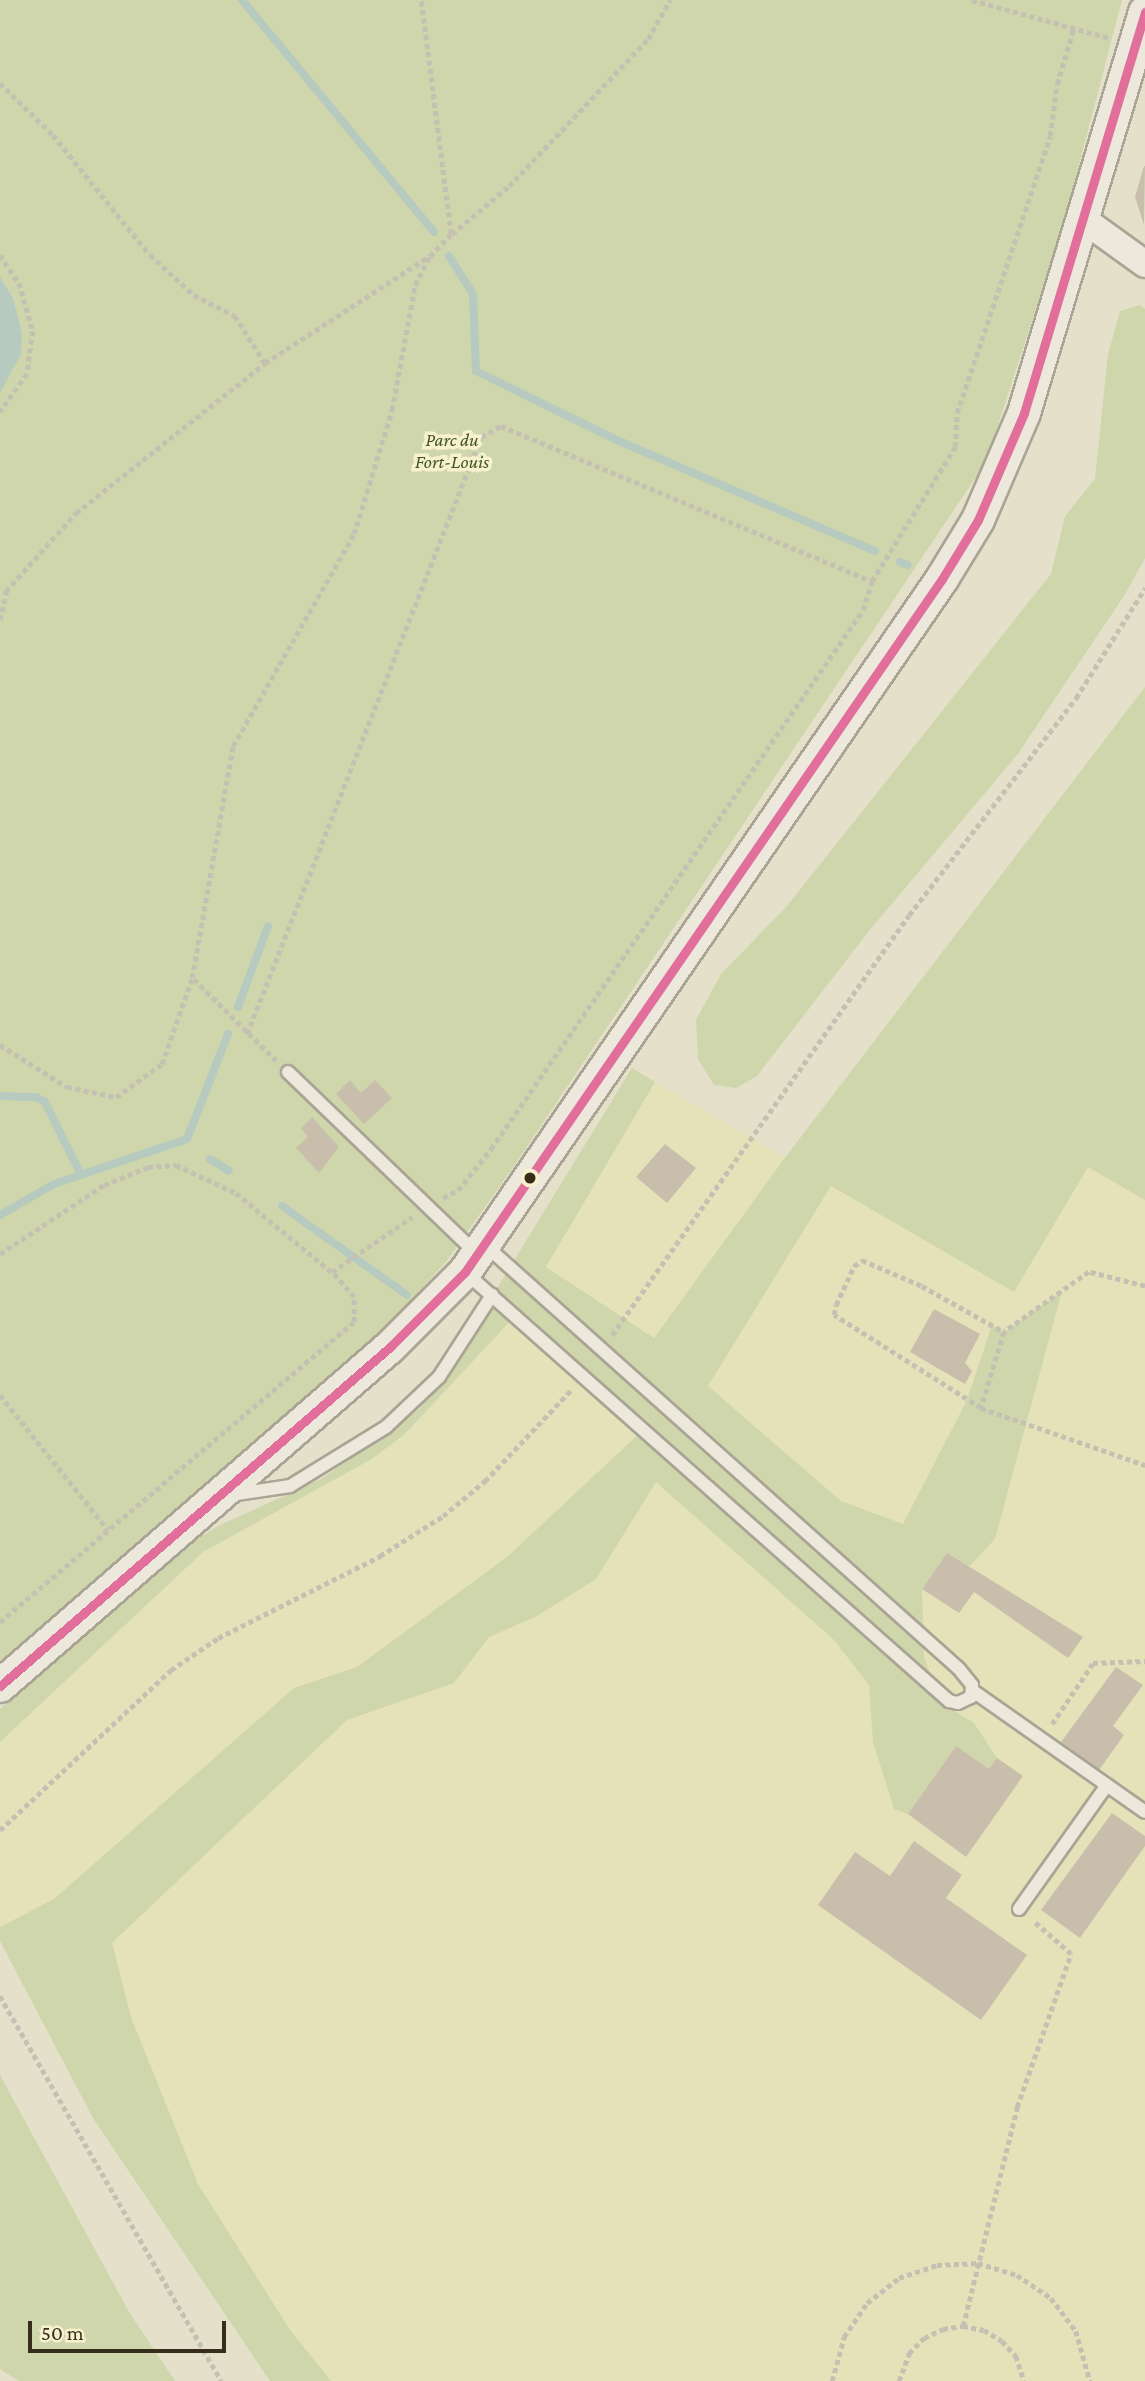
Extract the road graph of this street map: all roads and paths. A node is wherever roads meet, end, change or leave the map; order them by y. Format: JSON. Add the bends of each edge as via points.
{"nodes":[{"id":1,"x":421,"y":0,"type":"edge"},
{"id":2,"x":670,"y":0,"type":"edge"},
{"id":3,"x":972,"y":0,"type":"edge"},
{"id":4,"x":1145,"y":12,"type":"edge"},
{"id":5,"x":1074,"y":27,"type":"junction"},
{"id":6,"x":1136,"y":45,"type":"junction"},
{"id":7,"x":0,"y":83,"type":"edge"},
{"id":8,"x":1083,"y":220,"type":"junction"},
{"id":9,"x":451,"y":234,"type":"junction"},
{"id":10,"x":0,"y":255,"type":"edge"},
{"id":11,"x":430,"y":256,"type":"junction"},
{"id":12,"x":1145,"y":264,"type":"edge"},
{"id":13,"x":265,"y":363,"type":"junction"},
{"id":14,"x":0,"y":412,"type":"edge"},
{"id":15,"x":872,"y":581,"type":"junction"},
{"id":16,"x":1145,"y":587,"type":"edge"},
{"id":17,"x":0,"y":620,"type":"edge"},
{"id":18,"x":192,"y":978,"type":"junction"},
{"id":19,"x":247,"y":1034,"type":"junction"},
{"id":20,"x":0,"y":1045,"type":"edge"},
{"id":21,"x":288,"y":1072,"type":"joint"},
{"id":22,"x":428,"y":1207,"type":"junction"},
{"id":23,"x":0,"y":1254,"type":"edge"},
{"id":24,"x":476,"y":1257,"type":"junction"},
{"id":25,"x":332,"y":1272,"type":"junction"},
{"id":26,"x":1145,"y":1286,"type":"edge"},
{"id":27,"x":492,"y":1295,"type":"junction"},
{"id":28,"x":1004,"y":1332,"type":"junction"},
{"id":29,"x":602,"y":1349,"type":"junction"},
{"id":30,"x":581,"y":1377,"type":"junction"},
{"id":31,"x":0,"y":1395,"type":"edge"},
{"id":32,"x":981,"y":1408,"type":"junction"},
{"id":33,"x":1145,"y":1465,"type":"edge"},
{"id":34,"x":219,"y":1496,"type":"junction"},
{"id":35,"x":108,"y":1530,"type":"junction"},
{"id":36,"x":0,"y":1622,"type":"edge"},
{"id":37,"x":1145,"y":1661,"type":"edge"},
{"id":38,"x":0,"y":1686,"type":"edge"},
{"id":39,"x":973,"y":1691,"type":"junction"},
{"id":40,"x":1042,"y":1740,"type":"junction"},
{"id":41,"x":1107,"y":1785,"type":"junction"},
{"id":42,"x":1145,"y":1812,"type":"edge"},
{"id":43,"x":0,"y":1830,"type":"edge"},
{"id":44,"x":1019,"y":1909,"type":"joint"},
{"id":45,"x":0,"y":1996,"type":"edge"},
{"id":46,"x":978,"y":2263,"type":"junction"},
{"id":47,"x":963,"y":2326,"type":"junction"},
{"id":48,"x":221,"y":2381,"type":"edge"},
{"id":49,"x":832,"y":2381,"type":"edge"},
{"id":50,"x":899,"y":2381,"type":"edge"},
{"id":51,"x":1024,"y":2381,"type":"edge"},
{"id":52,"x":1090,"y":2381,"type":"edge"}],
"edges":[{"from":1,"to":9,"type":"path"},
{"from":2,"to":9,"type":"path","via":[[649,39],[509,186]]},
{"from":3,"to":5,"type":"path"},
{"from":4,"to":6,"type":"street"},
{"from":5,"to":6,"type":"path"},
{"from":5,"to":15,"type":"path","via":[[1057,84],[1050,136],[957,413],[955,447]]},
{"from":6,"to":8,"type":"street"},
{"from":7,"to":13,"type":"path","via":[[52,135],[150,255],[194,295],[234,316]]},
{"from":8,"to":12,"type":"street"},
{"from":8,"to":24,"type":"street","via":[[1024,413],[967,540]]},
{"from":9,"to":11,"type":"path"},
{"from":10,"to":14,"type":"path","via":[[19,283],[33,331],[27,374]]},
{"from":11,"to":13,"type":"path"},
{"from":11,"to":18,"type":"path","via":[[409,308],[392,410],[358,526],[238,732],[230,755]]},
{"from":13,"to":17,"type":"path","via":[[76,513],[6,591]]},
{"from":15,"to":19,"type":"path","via":[[500,426],[481,437]]},
{"from":15,"to":22,"type":"path","via":[[863,610],[491,1149],[458,1189]]},
{"from":16,"to":29,"type":"path","via":[[1076,698],[909,915]]},
{"from":18,"to":19,"type":"path"},
{"from":18,"to":20,"type":"path","via":[[162,1064],[116,1097],[68,1087]]},
{"from":19,"to":21,"type":"path"},
{"from":21,"to":22,"type":"lane"},
{"from":22,"to":24,"type":"lane"},
{"from":22,"to":25,"type":"path"},
{"from":23,"to":25,"type":"path","via":[[104,1185],[148,1167],[176,1165],[236,1193]]},
{"from":24,"to":27,"type":"lane"},
{"from":24,"to":29,"type":"lane"},
{"from":24,"to":34,"type":"street","via":[[390,1348]]},
{"from":25,"to":35,"type":"path","via":[[354,1297],[354,1322]]},
{"from":26,"to":28,"type":"path","via":[[1089,1272]]},
{"from":27,"to":30,"type":"lane"},
{"from":27,"to":34,"type":"lane","via":[[439,1377],[386,1427],[290,1486]]},
{"from":28,"to":32,"type":"path"},
{"from":28,"to":32,"type":"path","via":[[862,1260],[854,1266],[836,1305],[834,1315]]},
{"from":29,"to":39,"type":"lane","via":[[958,1668]]},
{"from":30,"to":39,"type":"lane","via":[[949,1701],[965,1702]]},
{"from":30,"to":43,"type":"path","via":[[458,1505],[380,1556],[188,1657]]},
{"from":31,"to":35,"type":"path"},
{"from":32,"to":33,"type":"path"},
{"from":34,"to":38,"type":"street"},
{"from":35,"to":36,"type":"path"},
{"from":37,"to":40,"type":"path","via":[[1093,1663]]},
{"from":39,"to":40,"type":"lane"},
{"from":40,"to":41,"type":"lane"},
{"from":41,"to":42,"type":"lane"},
{"from":41,"to":44,"type":"lane"},
{"from":44,"to":46,"type":"path","via":[[1072,1954],[1017,2107]]},
{"from":45,"to":48,"type":"path"},
{"from":46,"to":47,"type":"path"},
{"from":46,"to":49,"type":"path","via":[[937,2265],[899,2278],[867,2303],[844,2337]]},
{"from":46,"to":52,"type":"path","via":[[1017,2275],[1051,2298],[1076,2331]]},
{"from":47,"to":50,"type":"path","via":[[924,2339],[909,2353]]},
{"from":47,"to":51,"type":"path","via":[[984,2330],[1002,2341],[1016,2357]]}]}
